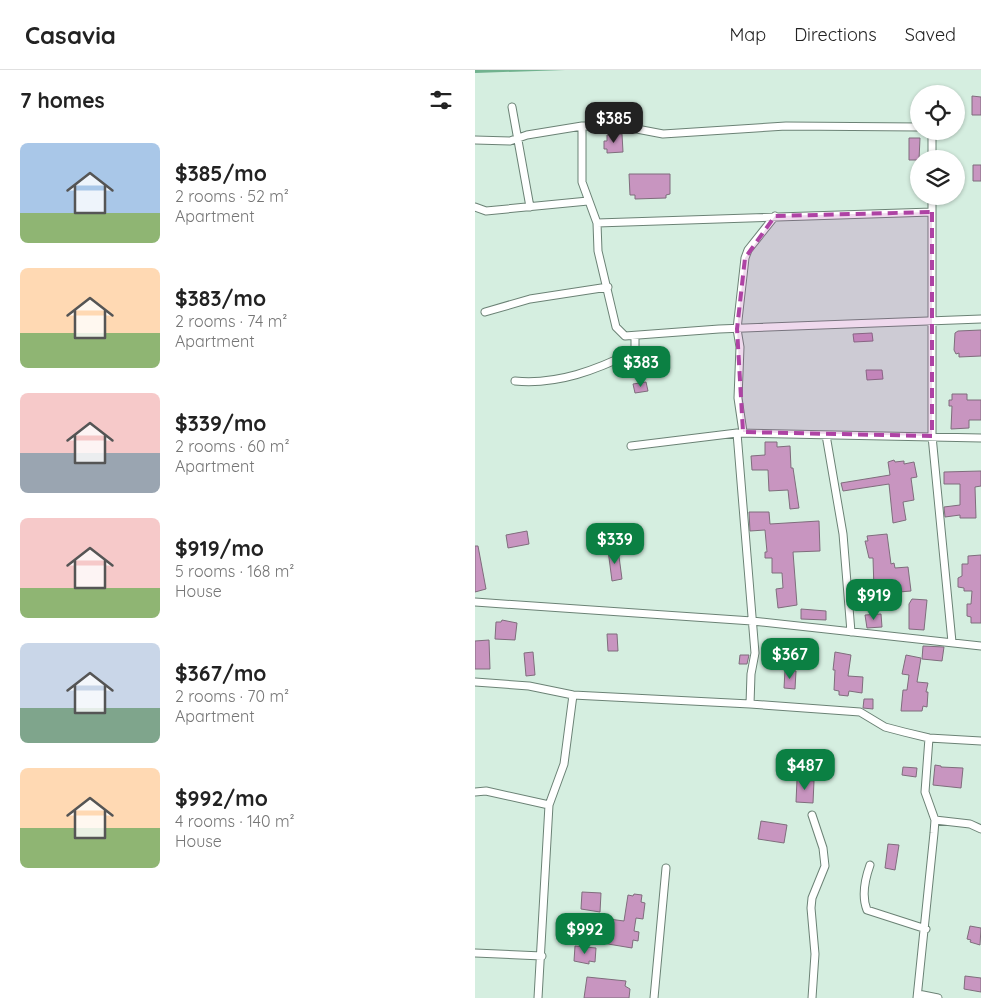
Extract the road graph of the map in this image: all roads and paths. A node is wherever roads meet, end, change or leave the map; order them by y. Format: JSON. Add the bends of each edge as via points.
{"nodes":[{"id":1,"x":512,"y":107,"type":"dead end"},
{"id":2,"x":581,"y":126,"type":"junction"},
{"id":3,"x":910,"y":127,"type":"edge"},
{"id":4,"x":518,"y":138,"type":"junction"},
{"id":5,"x":475,"y":140,"type":"edge"},
{"id":6,"x":588,"y":201,"type":"junction"},
{"id":7,"x":932,"y":205,"type":"edge"},
{"id":8,"x":475,"y":207,"type":"edge"},
{"id":9,"x":530,"y":208,"type":"junction"},
{"id":10,"x":932,"y":212,"type":"junction"},
{"id":11,"x":775,"y":216,"type":"junction"},
{"id":12,"x":597,"y":223,"type":"junction"},
{"id":13,"x":607,"y":287,"type":"junction"},
{"id":14,"x":485,"y":312,"type":"dead end"},
{"id":15,"x":981,"y":319,"type":"edge"},
{"id":16,"x":932,"y":321,"type":"junction"},
{"id":17,"x":737,"y":329,"type":"junction"},
{"id":18,"x":635,"y":336,"type":"junction"},
{"id":19,"x":515,"y":381,"type":"dead end"},
{"id":20,"x":740,"y":432,"type":"junction"},
{"id":21,"x":826,"y":436,"type":"junction"},
{"id":22,"x":932,"y":436,"type":"junction"},
{"id":23,"x":981,"y":438,"type":"edge"},
{"id":24,"x":631,"y":446,"type":"dead end"},
{"id":25,"x":475,"y":602,"type":"edge"},
{"id":26,"x":752,"y":621,"type":"junction"},
{"id":27,"x":851,"y":632,"type":"junction"},
{"id":28,"x":951,"y":642,"type":"junction"},
{"id":29,"x":981,"y":646,"type":"edge"},
{"id":30,"x":475,"y":682,"type":"edge"},
{"id":31,"x":573,"y":695,"type":"junction"},
{"id":32,"x":750,"y":704,"type":"junction"},
{"id":33,"x":929,"y":738,"type":"junction"},
{"id":34,"x":981,"y":741,"type":"edge"},
{"id":35,"x":475,"y":792,"type":"edge"},
{"id":36,"x":549,"y":805,"type":"junction"},
{"id":37,"x":812,"y":815,"type":"dead end"},
{"id":38,"x":935,"y":820,"type":"junction"},
{"id":39,"x":981,"y":830,"type":"edge"},
{"id":40,"x":870,"y":865,"type":"dead end"},
{"id":41,"x":666,"y":868,"type":"dead end"},
{"id":42,"x":926,"y":929,"type":"junction"},
{"id":43,"x":475,"y":953,"type":"edge"},
{"id":44,"x":541,"y":956,"type":"junction"},
{"id":45,"x":917,"y":996,"type":"edge"},
{"id":46,"x":538,"y":998,"type":"edge"},
{"id":47,"x":653,"y":998,"type":"edge"},
{"id":48,"x":812,"y":998,"type":"edge"},
{"id":49,"x":938,"y":998,"type":"edge"}],
"edges":[{"from":1,"to":4,"type":"street"},
{"from":2,"to":3,"type":"street","via":[[621,126],[663,134],[786,126]]},
{"from":2,"to":4,"type":"street"},
{"from":2,"to":6,"type":"street","via":[[583,182]]},
{"from":4,"to":5,"type":"street","via":[[510,141]]},
{"from":4,"to":9,"type":"street"},
{"from":6,"to":9,"type":"street"},
{"from":6,"to":12,"type":"street"},
{"from":7,"to":10,"type":"street"},
{"from":8,"to":9,"type":"street","via":[[486,212]]},
{"from":10,"to":11,"type":"street"},
{"from":10,"to":16,"type":"street"},
{"from":11,"to":12,"type":"street","via":[[692,222]]},
{"from":11,"to":17,"type":"street","via":[[745,258]]},
{"from":12,"to":13,"type":"street","via":[[598,251]]},
{"from":13,"to":14,"type":"street","via":[[530,299]]},
{"from":13,"to":18,"type":"street","via":[[616,327],[625,336]]},
{"from":15,"to":16,"type":"street"},
{"from":16,"to":17,"type":"street"},
{"from":16,"to":22,"type":"street"},
{"from":17,"to":18,"type":"street"},
{"from":17,"to":20,"type":"street"},
{"from":18,"to":19,"type":"street","via":[[635,351],[595,369],[552,382]]},
{"from":20,"to":21,"type":"street"},
{"from":20,"to":24,"type":"street"},
{"from":20,"to":26,"type":"street"},
{"from":21,"to":22,"type":"street"},
{"from":21,"to":27,"type":"street","via":[[843,534]]},
{"from":22,"to":23,"type":"street"},
{"from":22,"to":28,"type":"street"},
{"from":25,"to":26,"type":"street"},
{"from":26,"to":27,"type":"street"},
{"from":26,"to":32,"type":"street","via":[[755,654]]},
{"from":27,"to":28,"type":"street"},
{"from":28,"to":29,"type":"street"},
{"from":30,"to":31,"type":"street","via":[[529,686]]},
{"from":31,"to":32,"type":"street"},
{"from":31,"to":36,"type":"street","via":[[563,764]]},
{"from":32,"to":33,"type":"street","via":[[860,712],[885,727]]},
{"from":33,"to":34,"type":"street"},
{"from":33,"to":38,"type":"street","via":[[925,792]]},
{"from":35,"to":36,"type":"street","via":[[486,790]]},
{"from":36,"to":44,"type":"street"},
{"from":37,"to":48,"type":"street","via":[[823,848],[825,866],[811,908],[815,954]]},
{"from":38,"to":39,"type":"street","via":[[970,824]]},
{"from":38,"to":42,"type":"street","via":[[924,918]]},
{"from":40,"to":42,"type":"street","via":[[864,880],[867,910]]},
{"from":41,"to":47,"type":"street"},
{"from":42,"to":45,"type":"street"},
{"from":43,"to":44,"type":"street"},
{"from":44,"to":46,"type":"street"},
{"from":45,"to":49,"type":"street"}]}
